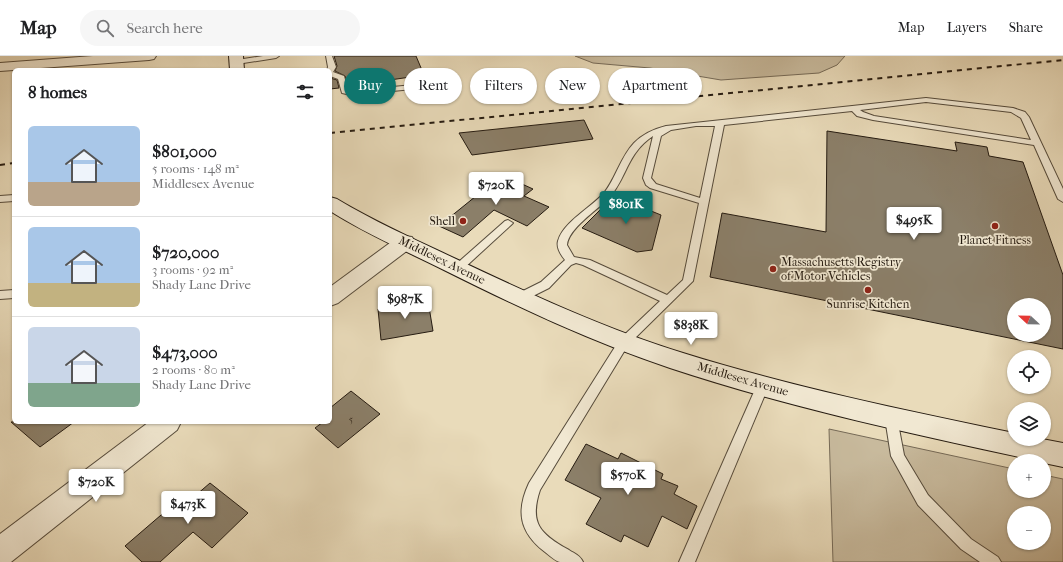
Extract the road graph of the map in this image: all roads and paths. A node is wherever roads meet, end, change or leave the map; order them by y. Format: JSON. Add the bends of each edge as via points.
{"nodes":[{"id":1,"x":149,"y":56,"type":"edge"},
{"id":2,"x":276,"y":56,"type":"edge"},
{"id":3,"x":329,"y":56,"type":"edge"},
{"id":4,"x":81,"y":59,"type":"edge"},
{"id":5,"x":237,"y":63,"type":"edge"},
{"id":6,"x":0,"y":67,"type":"edge"},
{"id":7,"x":332,"y":68,"type":"edge"},
{"id":8,"x":332,"y":73,"type":"edge"},
{"id":9,"x":404,"y":88,"type":"edge"},
{"id":10,"x":854,"y":108,"type":"junction"},
{"id":11,"x":720,"y":123,"type":"junction"},
{"id":12,"x":666,"y":128,"type":"junction"},
{"id":13,"x":1037,"y":143,"type":"junction"},
{"id":14,"x":12,"y":198,"type":"edge"},
{"id":15,"x":0,"y":199,"type":"edge"},
{"id":16,"x":1063,"y":199,"type":"edge"},
{"id":17,"x":704,"y":202,"type":"junction"},
{"id":18,"x":332,"y":205,"type":"edge"},
{"id":19,"x":508,"y":223,"type":"dead end"},
{"id":20,"x":405,"y":242,"type":"junction"},
{"id":21,"x":571,"y":261,"type":"junction"},
{"id":22,"x":458,"y":268,"type":"junction"},
{"id":23,"x":12,"y":294,"type":"edge"},
{"id":24,"x":0,"y":295,"type":"edge"},
{"id":25,"x":332,"y":297,"type":"edge"},
{"id":26,"x":519,"y":298,"type":"junction"},
{"id":27,"x":667,"y":300,"type":"junction"},
{"id":28,"x":624,"y":342,"type":"junction"},
{"id":29,"x":763,"y":385,"type":"junction"},
{"id":30,"x":891,"y":418,"type":"junction"},
{"id":31,"x":165,"y":424,"type":"edge"},
{"id":32,"x":1063,"y":455,"type":"edge"},
{"id":33,"x":0,"y":552,"type":"edge"},
{"id":34,"x":575,"y":562,"type":"edge"},
{"id":35,"x":687,"y":562,"type":"edge"},
{"id":36,"x":993,"y":562,"type":"edge"}],
"edges":[{"from":1,"to":4,"type":"main road"},
{"from":2,"to":5,"type":"lane"},
{"from":3,"to":7,"type":"lane"},
{"from":4,"to":6,"type":"main road"},
{"from":8,"to":9,"type":"lane","via":[[341,78],[345,91],[353,94]]},
{"from":10,"to":11,"type":"lane"},
{"from":10,"to":13,"type":"lane","via":[[860,114],[873,118]]},
{"from":10,"to":13,"type":"lane","via":[[929,100],[1012,110],[1024,116]]},
{"from":11,"to":12,"type":"lane"},
{"from":11,"to":17,"type":"lane"},
{"from":12,"to":17,"type":"lane","via":[[657,135],[647,181],[653,186]]},
{"from":12,"to":21,"type":"lane","via":[[651,133],[632,151],[606,196],[566,234],[562,245]]},
{"from":13,"to":16,"type":"lane"},
{"from":14,"to":15,"type":"lane"},
{"from":17,"to":27,"type":"lane","via":[[688,280]]},
{"from":18,"to":20,"type":"main road","name":"Middlesex Avenue"},
{"from":19,"to":22,"type":"lane"},
{"from":20,"to":22,"type":"main road","name":"Middlesex Avenue"},
{"from":20,"to":25,"type":"main road"},
{"from":21,"to":26,"type":"lane","via":[[545,285]]},
{"from":21,"to":27,"type":"lane","via":[[586,262]]},
{"from":22,"to":26,"type":"main road","name":"Middlesex Avenue"},
{"from":23,"to":24,"type":"lane"},
{"from":26,"to":28,"type":"main road","name":"Middlesex Avenue"},
{"from":27,"to":28,"type":"lane"},
{"from":28,"to":29,"type":"main road","name":"Middlesex Avenue"},
{"from":28,"to":34,"type":"lane","via":[[534,487],[527,505],[528,516],[536,535],[548,546]]},
{"from":29,"to":30,"type":"main road","name":"Middlesex Avenue"},
{"from":29,"to":35,"type":"lane"},
{"from":30,"to":32,"type":"main road","name":"Middlesex Avenue"},
{"from":30,"to":36,"type":"lane","via":[[898,456],[923,500],[966,544]]},
{"from":31,"to":33,"type":"main road"}]}
